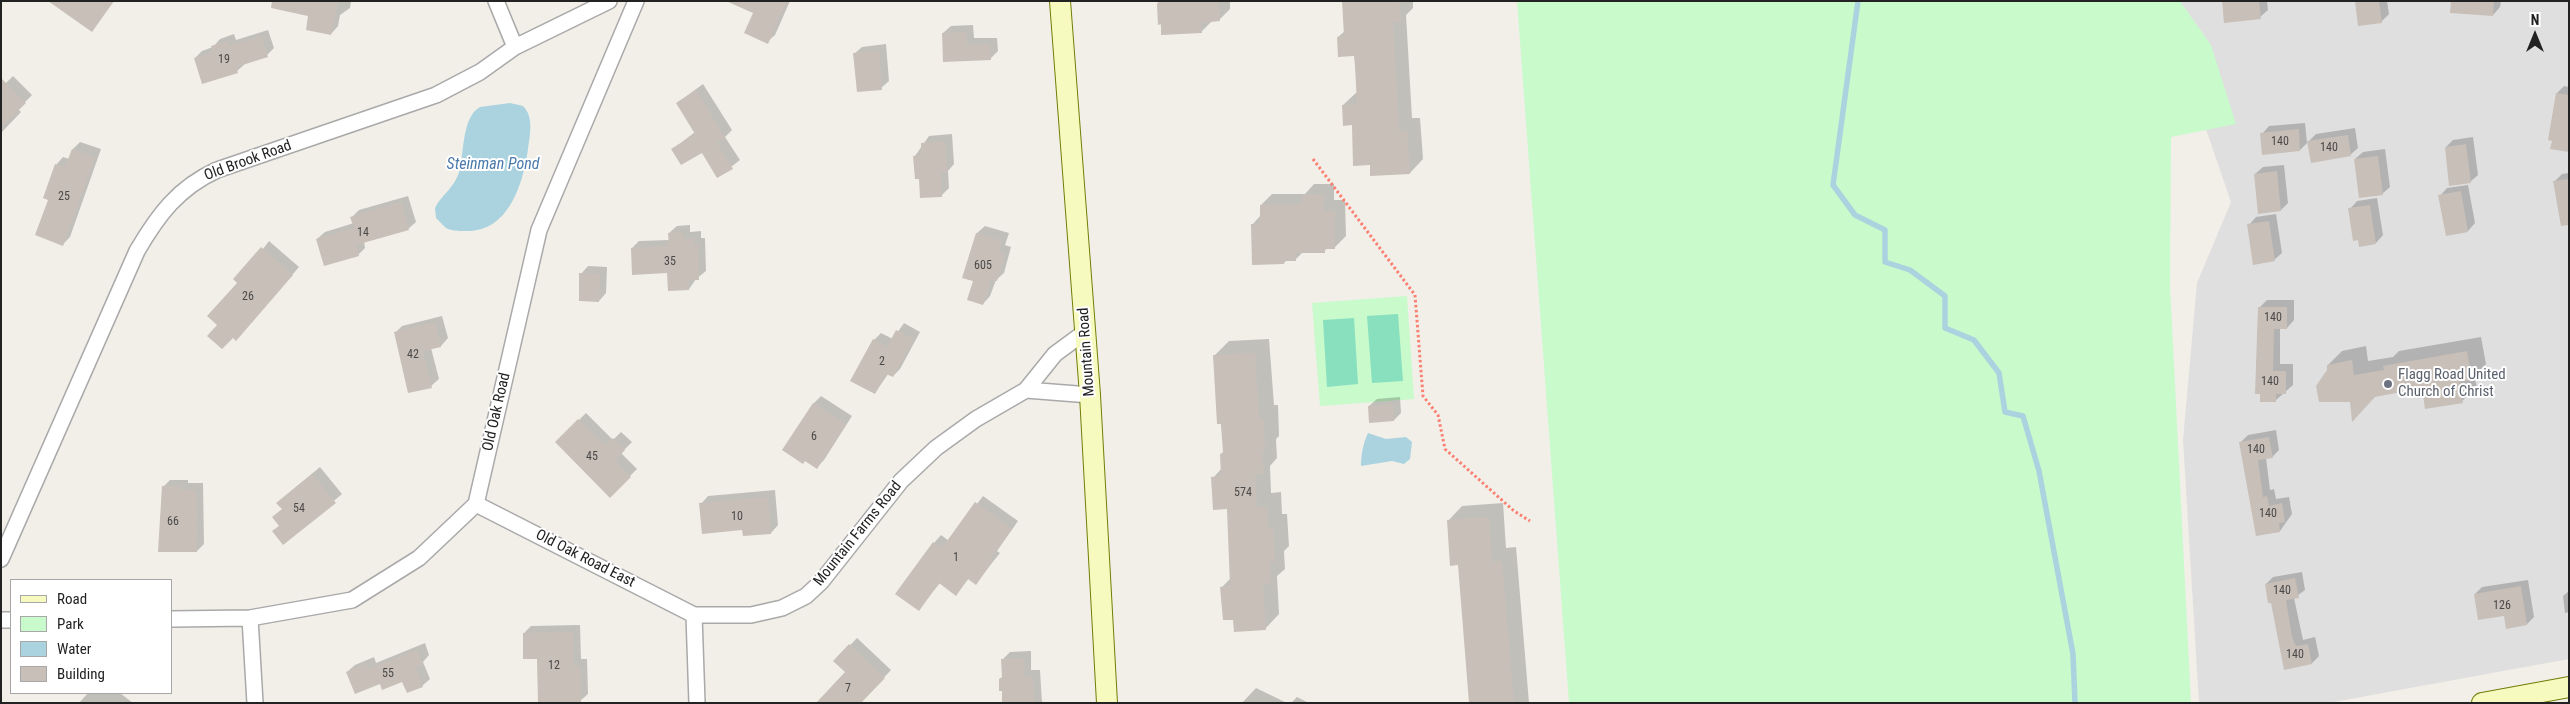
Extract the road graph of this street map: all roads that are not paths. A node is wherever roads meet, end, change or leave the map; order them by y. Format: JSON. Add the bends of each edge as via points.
{"nodes":[{"id":1,"x":496,"y":1,"type":"edge"},
{"id":2,"x":609,"y":1,"type":"edge"},
{"id":3,"x":636,"y":1,"type":"edge"},
{"id":4,"x":1060,"y":1,"type":"edge"},
{"id":5,"x":516,"y":47,"type":"junction"},
{"id":6,"x":1085,"y":332,"type":"junction"},
{"id":7,"x":1026,"y":390,"type":"junction"},
{"id":8,"x":1090,"y":395,"type":"junction"},
{"id":9,"x":476,"y":504,"type":"junction"},
{"id":10,"x":1,"y":559,"type":"edge"},
{"id":11,"x":694,"y":615,"type":"junction"},
{"id":12,"x":250,"y":618,"type":"junction"},
{"id":13,"x":172,"y":619,"type":"edge"},
{"id":14,"x":2569,"y":687,"type":"edge"},
{"id":15,"x":255,"y":703,"type":"edge"},
{"id":16,"x":697,"y":703,"type":"edge"},
{"id":17,"x":1107,"y":703,"type":"edge"},
{"id":18,"x":2482,"y":703,"type":"edge"}],
"edges":[{"from":1,"to":5,"type":"street"},
{"from":2,"to":5,"type":"street","name":"Old Brook Road"},
{"from":3,"to":9,"type":"street","name":"Old Oak Road","via":[[539,230]]},
{"from":4,"to":6,"type":"main road","name":"Mountain Road"},
{"from":5,"to":10,"type":"street","name":"Old Brook Road","via":[[480,72],[436,95],[217,170],[193,183],[165,207],[136,251]]},
{"from":6,"to":7,"type":"street","name":"Mountain Farms Road","via":[[1055,354]]},
{"from":6,"to":8,"type":"main road","name":"Mountain Road"},
{"from":7,"to":8,"type":"street"},
{"from":7,"to":11,"type":"street","name":"Mountain Farms Road","via":[[976,419],[936,448],[901,482],[821,582],[806,596],[782,608],[751,615]]},
{"from":8,"to":17,"type":"main road","name":"Mountain Road"},
{"from":9,"to":11,"type":"street","name":"Old Oak Road East"},
{"from":9,"to":12,"type":"street","via":[[419,558],[352,600]]},
{"from":11,"to":16,"type":"street"},
{"from":12,"to":13,"type":"street"},
{"from":12,"to":15,"type":"street"},
{"from":14,"to":18,"type":"main road"}]}
